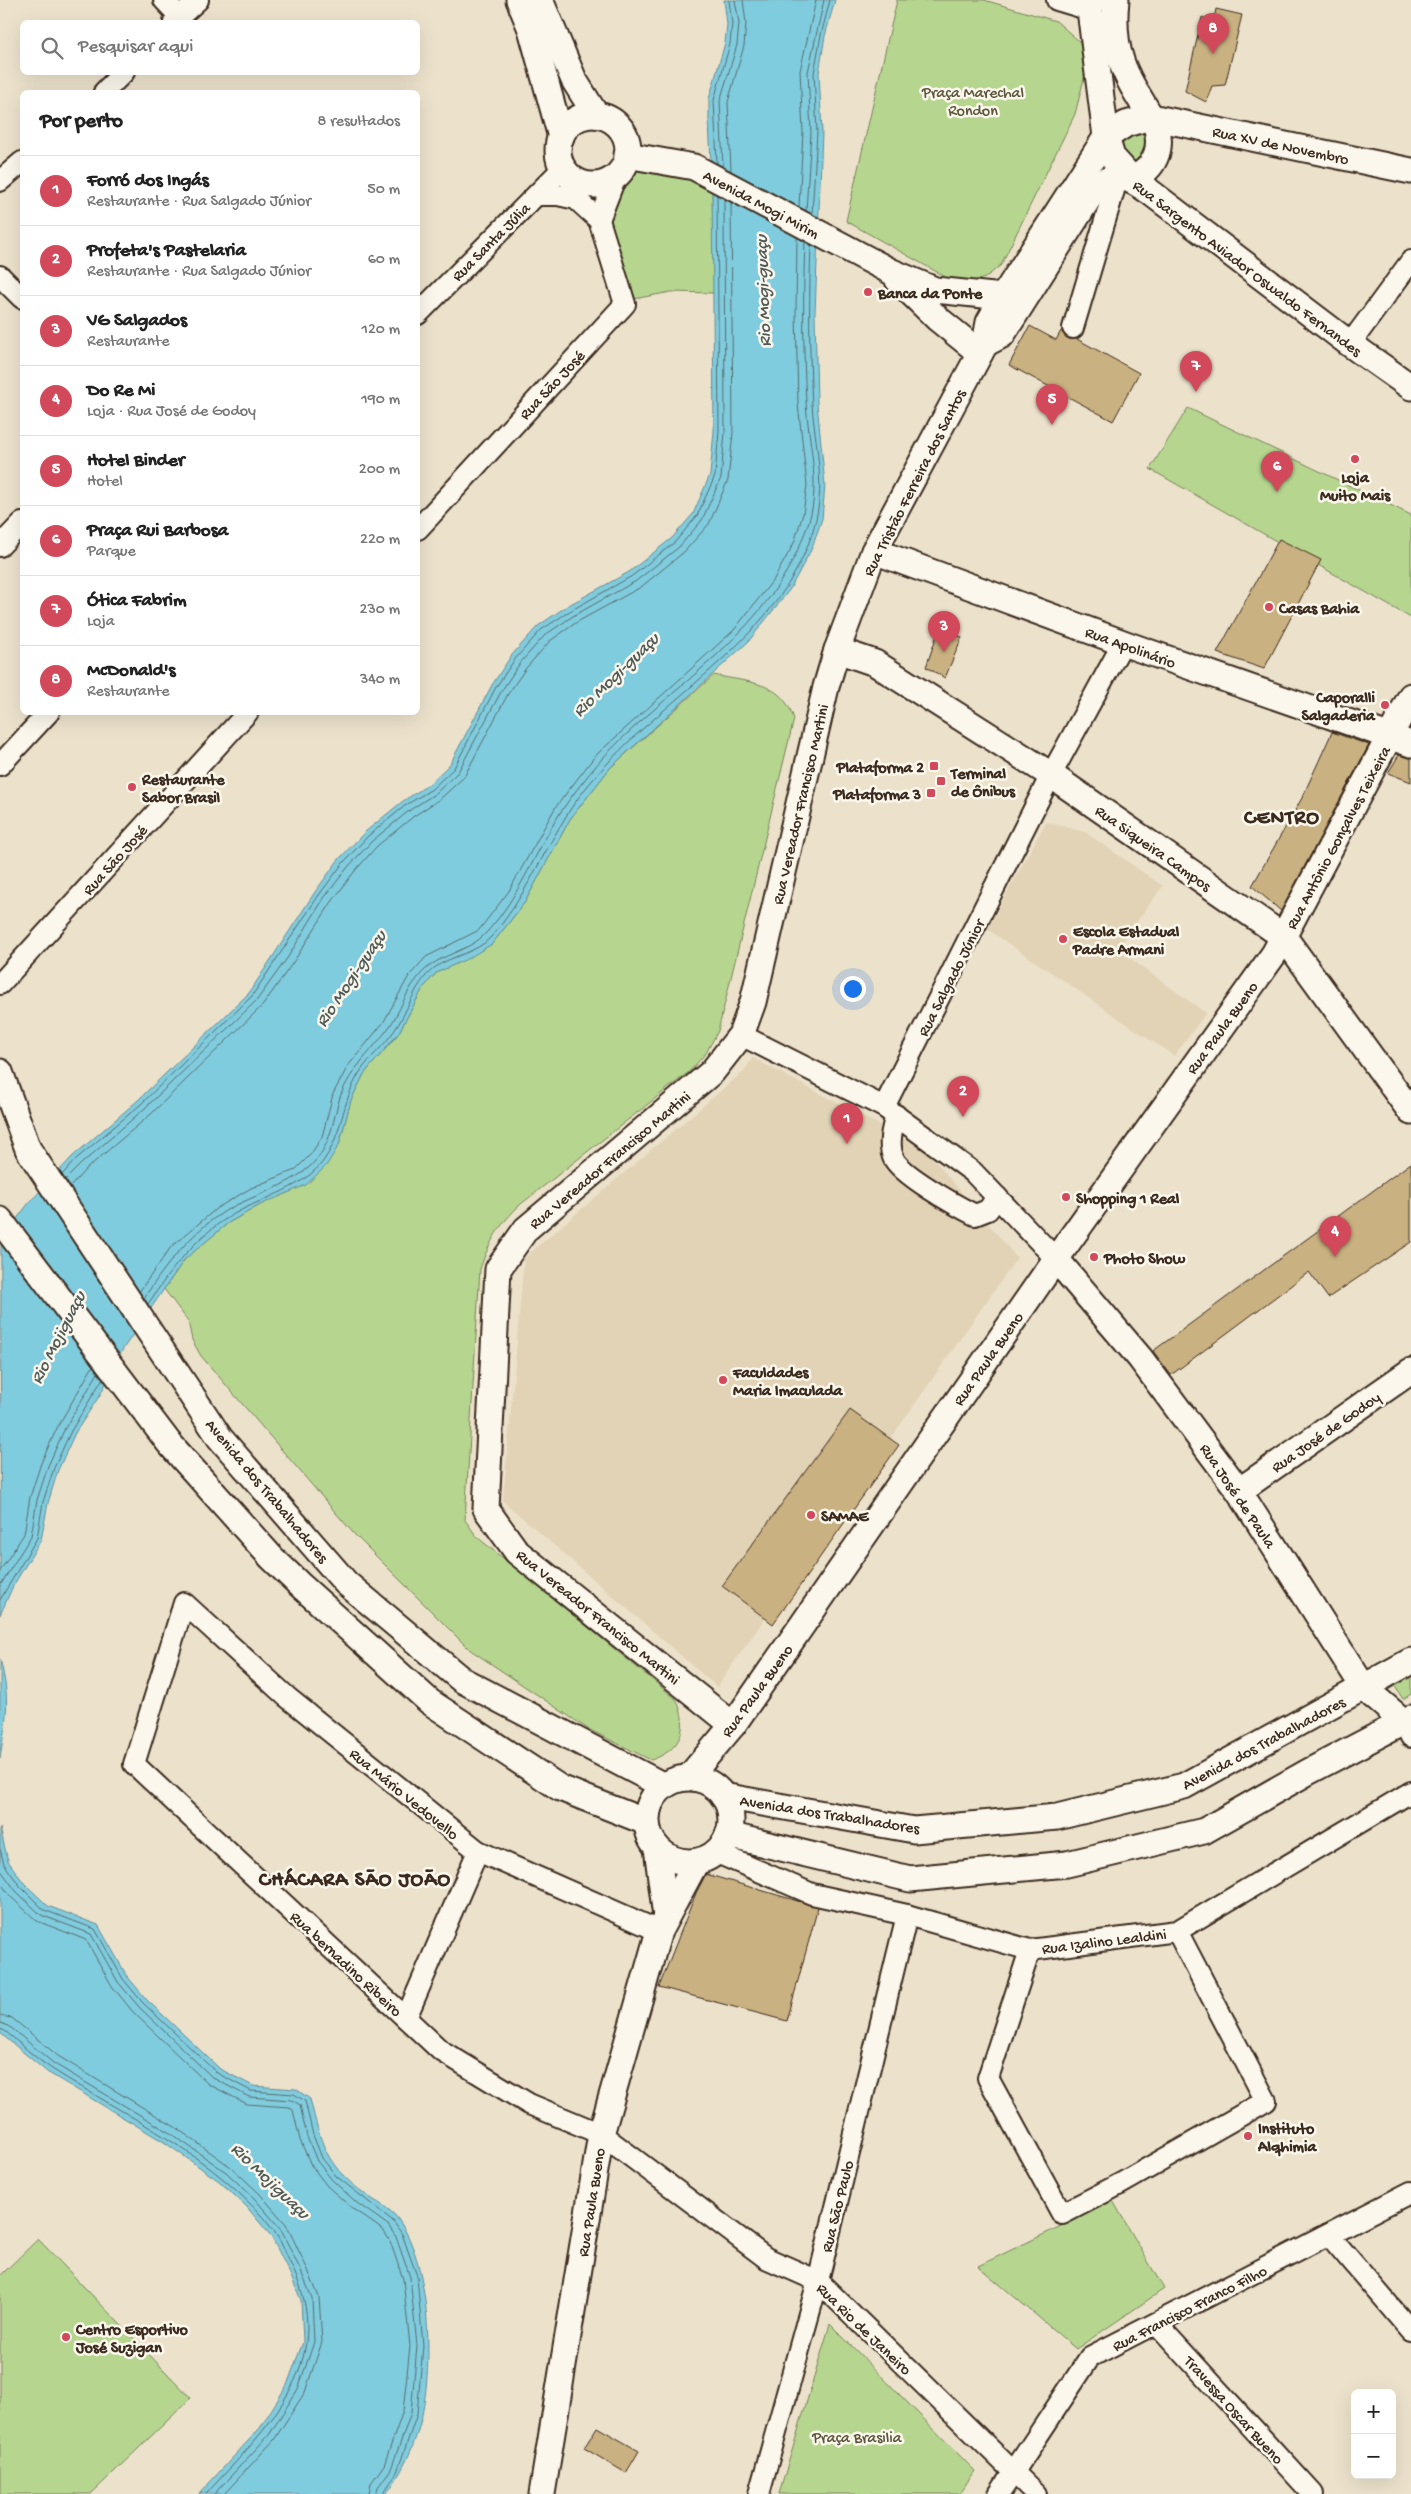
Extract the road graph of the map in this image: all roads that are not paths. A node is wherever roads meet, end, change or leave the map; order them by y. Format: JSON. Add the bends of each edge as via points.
{"nodes":[{"id":1,"x":164,"y":0,"type":"edge"},
{"id":2,"x":198,"y":0,"type":"edge"},
{"id":3,"x":519,"y":0,"type":"edge"},
{"id":4,"x":540,"y":0,"type":"edge"},
{"id":5,"x":1057,"y":0,"type":"edge"},
{"id":6,"x":1116,"y":0,"type":"edge"},
{"id":7,"x":1091,"y":5,"type":"edge"},
{"id":8,"x":177,"y":20,"type":"edge"},
{"id":9,"x":121,"y":75,"type":"edge"},
{"id":10,"x":106,"y":90,"type":"edge"},
{"id":11,"x":596,"y":115,"type":"junction"},
{"id":12,"x":1151,"y":117,"type":"junction"},
{"id":13,"x":560,"y":136,"type":"junction"},
{"id":14,"x":1106,"y":137,"type":"junction"},
{"id":15,"x":20,"y":164,"type":"edge"},
{"id":16,"x":622,"y":166,"type":"junction"},
{"id":17,"x":563,"y":168,"type":"junction"},
{"id":18,"x":1411,"y":171,"type":"edge"},
{"id":19,"x":1125,"y":178,"type":"junction"},
{"id":20,"x":0,"y":181,"type":"edge"},
{"id":21,"x":536,"y":195,"type":"junction"},
{"id":22,"x":599,"y":220,"type":"junction"},
{"id":23,"x":1411,"y":261,"type":"edge"},
{"id":24,"x":890,"y":271,"type":"junction"},
{"id":25,"x":0,"y":276,"type":"edge"},
{"id":26,"x":20,"y":296,"type":"edge"},
{"id":27,"x":1003,"y":297,"type":"junction"},
{"id":28,"x":420,"y":308,"type":"edge"},
{"id":29,"x":1073,"y":328,"type":"dead end"},
{"id":30,"x":1350,"y":344,"type":"junction"},
{"id":31,"x":982,"y":349,"type":"junction"},
{"id":32,"x":1411,"y":387,"type":"edge"},
{"id":33,"x":20,"y":525,"type":"edge"},
{"id":34,"x":420,"y":527,"type":"edge"},
{"id":35,"x":0,"y":546,"type":"edge"},
{"id":36,"x":874,"y":551,"type":"junction"},
{"id":37,"x":1122,"y":643,"type":"junction"},
{"id":38,"x":837,"y":650,"type":"junction"},
{"id":39,"x":1411,"y":696,"type":"edge"},
{"id":40,"x":46,"y":715,"type":"edge"},
{"id":41,"x":245,"y":715,"type":"edge"},
{"id":42,"x":1400,"y":741,"type":"edge"},
{"id":43,"x":0,"y":765,"type":"edge"},
{"id":44,"x":1051,"y":775,"type":"junction"},
{"id":45,"x":1284,"y":937,"type":"junction"},
{"id":46,"x":0,"y":984,"type":"edge"},
{"id":47,"x":740,"y":1035,"type":"junction"},
{"id":48,"x":0,"y":1072,"type":"edge"},
{"id":49,"x":890,"y":1111,"type":"junction"},
{"id":50,"x":1411,"y":1112,"type":"edge"},
{"id":51,"x":997,"y":1197,"type":"junction"},
{"id":52,"x":0,"y":1220,"type":"edge"},
{"id":53,"x":1056,"y":1259,"type":"junction"},
{"id":54,"x":1411,"y":1371,"type":"edge"},
{"id":55,"x":1239,"y":1491,"type":"junction"},
{"id":56,"x":184,"y":1603,"type":"joint"},
{"id":57,"x":1411,"y":1661,"type":"edge"},
{"id":58,"x":1364,"y":1688,"type":"junction"},
{"id":59,"x":733,"y":1726,"type":"junction"},
{"id":60,"x":1409,"y":1726,"type":"edge"},
{"id":61,"x":689,"y":1778,"type":"junction"},
{"id":62,"x":664,"y":1786,"type":"junction"},
{"id":63,"x":1411,"y":1792,"type":"edge"},
{"id":64,"x":723,"y":1796,"type":"junction"},
{"id":65,"x":646,"y":1822,"type":"junction"},
{"id":66,"x":657,"y":1848,"type":"junction"},
{"id":67,"x":713,"y":1850,"type":"junction"},
{"id":68,"x":478,"y":1851,"type":"junction"},
{"id":69,"x":907,"y":1916,"type":"junction"},
{"id":70,"x":663,"y":1924,"type":"junction"},
{"id":71,"x":1177,"y":1931,"type":"junction"},
{"id":72,"x":1030,"y":1950,"type":"junction"},
{"id":73,"x":406,"y":2018,"type":"junction"},
{"id":74,"x":601,"y":2134,"type":"junction"},
{"id":75,"x":1411,"y":2192,"type":"edge"},
{"id":76,"x":1329,"y":2235,"type":"junction"},
{"id":77,"x":818,"y":2281,"type":"junction"},
{"id":78,"x":1157,"y":2324,"type":"junction"},
{"id":79,"x":1411,"y":2331,"type":"edge"},
{"id":80,"x":1014,"y":2472,"type":"junction"},
{"id":81,"x":542,"y":2494,"type":"edge"},
{"id":82,"x":759,"y":2494,"type":"edge"},
{"id":83,"x":999,"y":2494,"type":"edge"},
{"id":84,"x":1036,"y":2494,"type":"edge"},
{"id":85,"x":1313,"y":2494,"type":"edge"}],
"edges":[{"from":1,"to":8,"type":"street"},
{"from":2,"to":8,"type":"street"},
{"from":3,"to":13,"type":"main road","via":[[531,29]]},
{"from":4,"to":11,"type":"main road","via":[[574,80]]},
{"from":5,"to":7,"type":"street"},
{"from":6,"to":12,"type":"main road","via":[[1116,39],[1123,71]]},
{"from":7,"to":14,"type":"main road"},
{"from":9,"to":10,"type":"street"},
{"from":11,"to":13,"type":"main road","via":[[575,120]]},
{"from":11,"to":16,"type":"main road","via":[[607,118],[620,128],[627,144]]},
{"from":12,"to":14,"type":"main road","via":[[1126,124]]},
{"from":12,"to":18,"type":"main road","name":"Rua XV de Novembro"},
{"from":12,"to":19,"type":"main road","via":[[1159,135],[1157,155],[1147,170]]},
{"from":13,"to":17,"type":"main road","via":[[558,147]]},
{"from":14,"to":19,"type":"main road","via":[[1112,157]]},
{"from":14,"to":27,"type":"main road"},
{"from":15,"to":20,"type":"street"},
{"from":16,"to":17,"type":"main road","via":[[606,182],[594,185],[576,180]]},
{"from":16,"to":22,"type":"street"},
{"from":16,"to":24,"type":"main road","name":"Avenida Mogi Mirim","via":[[694,167]]},
{"from":17,"to":21,"type":"street","name":"Rua Santa Júlia"},
{"from":19,"to":29,"type":"street"},
{"from":19,"to":30,"type":"main road","name":"Rua Sargento Aviador Oswaldo Fernandes"},
{"from":19,"to":31,"type":"main road","name":"Rua Sargento Aviador Oswaldo Fernandes","via":[[1108,178],[1097,185],[1002,335]]},
{"from":21,"to":22,"type":"street","via":[[576,199]]},
{"from":21,"to":28,"type":"street","name":"Rua Santa Júlia"},
{"from":22,"to":34,"type":"street","name":"Rua São José","via":[[625,304]]},
{"from":23,"to":30,"type":"street"},
{"from":24,"to":27,"type":"main road","name":"Avenida Mogi Mirim","via":[[935,290]]},
{"from":24,"to":31,"type":"main road","name":"Avenida Mogi Mirim","via":[[938,319]]},
{"from":25,"to":26,"type":"street"},
{"from":27,"to":31,"type":"main road","via":[[989,322]]},
{"from":30,"to":32,"type":"main road","name":"Rua Sargento Aviador Oswaldo Fernandes"},
{"from":31,"to":36,"type":"main road","name":"Rua Tristão Ferreira dos Santos"},
{"from":33,"to":35,"type":"street"},
{"from":36,"to":37,"type":"main road","name":"Rua Apolinário"},
{"from":36,"to":38,"type":"main road","name":"Rua Tristão Ferreira dos Santos"},
{"from":37,"to":42,"type":"main road","name":"Rua Apolinário"},
{"from":37,"to":44,"type":"street","name":"Rua Salgado Júnior"},
{"from":38,"to":44,"type":"main road","name":"Rua Siqueira Campos","via":[[874,664]]},
{"from":38,"to":47,"type":"main road","name":"Rua Vereador Francisco Martini","via":[[753,1002]]},
{"from":39,"to":42,"type":"main road","name":"Rua Antônio Gonçalves Teixeira"},
{"from":40,"to":43,"type":"street"},
{"from":41,"to":46,"type":"street","name":"Rua São José"},
{"from":42,"to":45,"type":"main road","name":"Rua Antônio Gonçalves Teixeira"},
{"from":44,"to":45,"type":"main road","name":"Rua Siqueira Campos"},
{"from":44,"to":49,"type":"street","name":"Rua Salgado Júnior"},
{"from":45,"to":50,"type":"main road","name":"Rua Siqueira Campos"},
{"from":45,"to":53,"type":"main road","name":"Rua Paula Bueno"},
{"from":47,"to":49,"type":"street"},
{"from":47,"to":59,"type":"main road","name":"Rua Vereador Francisco Martini","via":[[712,1072],[526,1229],[498,1268],[486,1509],[517,1552]]},
{"from":48,"to":62,"type":"main road","name":"Avenida dos Trabalhadores","via":[[28,1149],[220,1438],[346,1583],[462,1680]]},
{"from":49,"to":51,"type":"street","via":[[973,1172]]},
{"from":49,"to":51,"type":"street","name":"Rua Salgado Júnior","via":[[893,1159],[918,1181],[975,1215],[988,1210]]},
{"from":51,"to":53,"type":"street"},
{"from":52,"to":65,"type":"main road","via":[[169,1443],[271,1557],[430,1702],[560,1788]]},
{"from":53,"to":55,"type":"main road","name":"Rua José de Paula","via":[[1140,1358]]},
{"from":53,"to":59,"type":"main road","name":"Rua Paula Bueno"},
{"from":54,"to":55,"type":"main road","name":"Rua José de Godoy"},
{"from":55,"to":58,"type":"main road","name":"Rua José de Paula"},
{"from":56,"to":68,"type":"street","name":"Rua Mário Vedovello","via":[[287,1697]]},
{"from":56,"to":73,"type":"street","name":"Rua bernadino Ribeiro","via":[[134,1764]]},
{"from":57,"to":58,"type":"main road","name":"Avenida dos Trabalhadores"},
{"from":58,"to":60,"type":"main road","name":"Rua José de Paula"},
{"from":58,"to":64,"type":"main road","name":"Avenida dos Trabalhadores","via":[[1184,1786],[1057,1817],[914,1830]]},
{"from":59,"to":61,"type":"main road","name":"Rua Paula Bueno"},
{"from":60,"to":67,"type":"main road","via":[[1308,1772],[1204,1831],[1067,1864],[910,1879]]},
{"from":61,"to":62,"type":"main road","via":[[676,1779]]},
{"from":61,"to":64,"type":"main road","via":[[714,1786]]},
{"from":62,"to":65,"type":"main road","via":[[654,1795]]},
{"from":63,"to":71,"type":"street","name":"Rua Izalino Lealdini"},
{"from":64,"to":67,"type":"main road","name":"Rua Paula Bueno","via":[[731,1821]]},
{"from":65,"to":66,"type":"main road","name":"Rua Paula Bueno","via":[[649,1836]]},
{"from":66,"to":67,"type":"main road","via":[[675,1860]]},
{"from":66,"to":70,"type":"main road","name":"Rua Paula Bueno"},
{"from":67,"to":69,"type":"street","name":"Rua Izalino Lealdini","via":[[812,1894]]},
{"from":67,"to":70,"type":"main road","name":"Rua Paula Bueno"},
{"from":68,"to":70,"type":"street","name":"Rua Mário Vedovello"},
{"from":68,"to":73,"type":"street"},
{"from":69,"to":72,"type":"street","name":"Rua Izalino Lealdini"},
{"from":69,"to":77,"type":"street","name":"Rua São Paulo"},
{"from":70,"to":74,"type":"main road","name":"Rua Paula Bueno"},
{"from":71,"to":72,"type":"street","name":"Rua Izalino Lealdini"},
{"from":71,"to":72,"type":"street","via":[[1266,2101],[1062,2214],[988,2078]]},
{"from":73,"to":74,"type":"street","name":"Rua bernadino Ribeiro","via":[[440,2050],[521,2099]]},
{"from":74,"to":77,"type":"street","name":"Rua Rio de Janeiro","via":[[766,2258]]},
{"from":74,"to":81,"type":"main road","name":"Rua Paula Bueno"},
{"from":75,"to":76,"type":"street","name":"Rua Francisco Franco Filho"},
{"from":76,"to":78,"type":"street","name":"Rua Francisco Franco Filho"},
{"from":76,"to":79,"type":"street"},
{"from":77,"to":80,"type":"street","name":"Rua Rio de Janeiro"},
{"from":77,"to":82,"type":"street","name":"Rua São Paulo"},
{"from":78,"to":80,"type":"street","name":"Rua Francisco Franco Filho","via":[[1090,2357]]},
{"from":78,"to":85,"type":"street","name":"Travessa Oscar Bueno"},
{"from":80,"to":83,"type":"street","name":"Rua Francisco Franco Filho"},
{"from":80,"to":84,"type":"street","name":"Rua Rio de Janeiro"}]}
